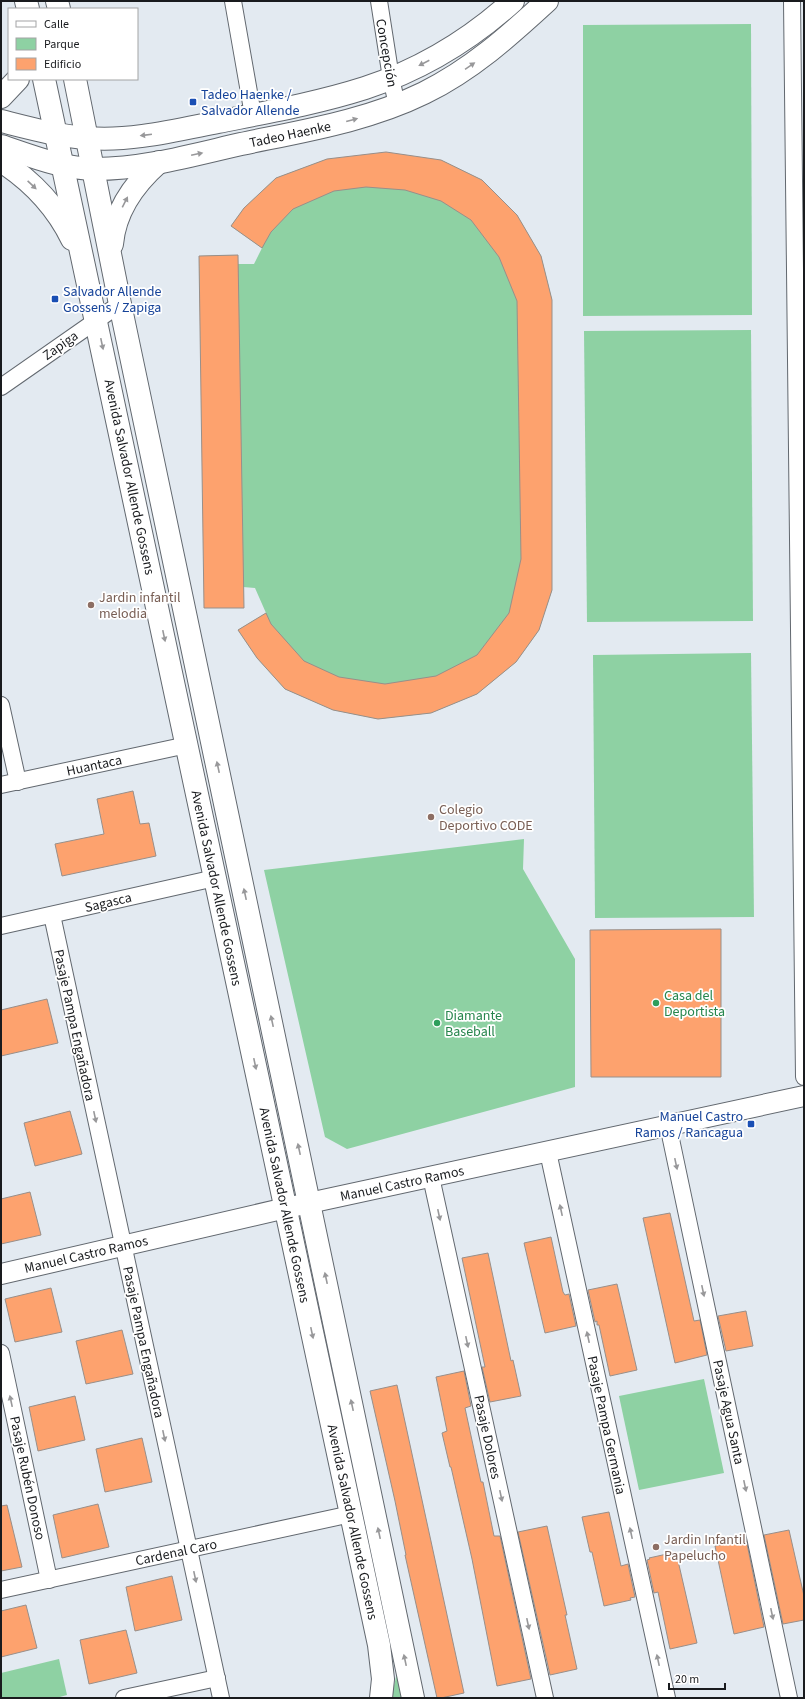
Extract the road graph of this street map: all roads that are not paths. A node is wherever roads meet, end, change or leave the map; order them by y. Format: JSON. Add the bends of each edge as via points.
{"nodes":[{"id":1,"x":233,"y":1,"type":"edge"},
{"id":2,"x":378,"y":1,"type":"edge"},
{"id":3,"x":513,"y":1,"type":"edge"},
{"id":4,"x":547,"y":1,"type":"edge"},
{"id":5,"x":792,"y":1,"type":"edge"},
{"id":6,"x":391,"y":78,"type":"junction"},
{"id":7,"x":17,"y":80,"type":"edge"},
{"id":8,"x":44,"y":80,"type":"edge"},
{"id":9,"x":75,"y":80,"type":"edge"},
{"id":10,"x":1,"y":97,"type":"edge"},
{"id":11,"x":397,"y":105,"type":"junction"},
{"id":12,"x":254,"y":115,"type":"junction"},
{"id":13,"x":1,"y":121,"type":"edge"},
{"id":14,"x":56,"y":134,"type":"junction"},
{"id":15,"x":87,"y":138,"type":"junction"},
{"id":16,"x":1,"y":146,"type":"edge"},
{"id":17,"x":1,"y":161,"type":"edge"},
{"id":18,"x":159,"y":162,"type":"junction"},
{"id":19,"x":63,"y":166,"type":"junction"},
{"id":20,"x":94,"y":169,"type":"junction"},
{"id":21,"x":799,"y":208,"type":"edge"},
{"id":22,"x":111,"y":253,"type":"junction"},
{"id":23,"x":84,"y":265,"type":"junction"},
{"id":24,"x":120,"y":304,"type":"junction"},
{"id":25,"x":96,"y":320,"type":"junction"},
{"id":26,"x":1,"y":387,"type":"edge"},
{"id":27,"x":800,"y":421,"type":"edge"},
{"id":28,"x":801,"y":637,"type":"edge"},
{"id":29,"x":1,"y":705,"type":"edge"},
{"id":30,"x":187,"y":745,"type":"junction"},
{"id":31,"x":18,"y":782,"type":"junction"},
{"id":32,"x":1,"y":785,"type":"edge"},
{"id":33,"x":215,"y":878,"type":"junction"},
{"id":34,"x":52,"y":915,"type":"junction"},
{"id":35,"x":1,"y":926,"type":"edge"},
{"id":36,"x":804,"y":1077,"type":"edge"},
{"id":37,"x":804,"y":1096,"type":"edge"},
{"id":38,"x":668,"y":1125,"type":"junction"},
{"id":39,"x":548,"y":1152,"type":"junction"},
{"id":40,"x":431,"y":1177,"type":"junction"},
{"id":41,"x":310,"y":1203,"type":"junction"},
{"id":42,"x":286,"y":1208,"type":"junction"},
{"id":43,"x":123,"y":1246,"type":"junction"},
{"id":44,"x":1,"y":1274,"type":"edge"},
{"id":45,"x":1,"y":1352,"type":"edge"},
{"id":46,"x":351,"y":1514,"type":"junction"},
{"id":47,"x":189,"y":1549,"type":"junction"},
{"id":48,"x":50,"y":1580,"type":"junction"},
{"id":49,"x":1,"y":1590,"type":"edge"},
{"id":50,"x":217,"y":1678,"type":"junction"},
{"id":51,"x":124,"y":1698,"type":"edge"},
{"id":52,"x":221,"y":1698,"type":"edge"},
{"id":53,"x":381,"y":1698,"type":"edge"},
{"id":54,"x":413,"y":1698,"type":"edge"},
{"id":55,"x":545,"y":1698,"type":"edge"},
{"id":56,"x":667,"y":1698,"type":"edge"},
{"id":57,"x":789,"y":1698,"type":"edge"}],
"edges":[{"from":1,"to":12,"type":"street"},
{"from":2,"to":6,"type":"street","name":"Concepción"},
{"from":3,"to":6,"type":"main road","name":"Tadeo Haenke","one_way":true,"via":[[457,44]]},
{"from":11,"to":4,"type":"main road","name":"Tadeo Haenke","one_way":true,"via":[[468,68],[508,37]]},
{"from":5,"to":21,"type":"street"},
{"from":6,"to":11,"type":"street","name":"Concepción"},
{"from":6,"to":12,"type":"main road","name":"Tadeo Haenke","via":[[338,96]]},
{"from":7,"to":10,"type":"main road"},
{"from":8,"to":14,"type":"main road","name":"Avenida Salvador Allende Gossens"},
{"from":9,"to":15,"type":"main road","name":"Avenida Salvador Allende Gossens"},
{"from":18,"to":11,"type":"main road","name":"Tadeo Haenke","one_way":true,"via":[[341,123]]},
{"from":12,"to":15,"type":"main road","name":"Tadeo Haenke","one_way":true,"via":[[158,133]]},
{"from":13,"to":14,"type":"main road","name":"Tadeo Haenke"},
{"from":14,"to":15,"type":"main road","name":"Tadeo Haenke"},
{"from":14,"to":19,"type":"main road","name":"Avenida Salvador Allende Gossens"},
{"from":15,"to":20,"type":"main road","name":"Avenida Salvador Allende Gossens"},
{"from":16,"to":19,"type":"main road","name":"Tadeo Haenke"},
{"from":17,"to":23,"type":"main road","one_way":true,"via":[[31,183],[55,209]]},
{"from":18,"to":20,"type":"main road","name":"Tadeo Haenke"},
{"from":22,"to":18,"type":"main road","one_way":true,"via":[[116,224],[128,196]]},
{"from":19,"to":20,"type":"main road","name":"Tadeo Haenke"},
{"from":19,"to":23,"type":"main road","name":"Avenida Salvador Allende Gossens"},
{"from":20,"to":22,"type":"main road","name":"Avenida Salvador Allende Gossens"},
{"from":21,"to":27,"type":"street"},
{"from":22,"to":24,"type":"main road","name":"Avenida Salvador Allende Gossens"},
{"from":23,"to":25,"type":"main road","name":"Avenida Salvador Allende Gossens"},
{"from":24,"to":25,"type":"street","name":"Zapiga"},
{"from":41,"to":24,"type":"main road","name":"Avenida Salvador Allende Gossens","one_way":true},
{"from":25,"to":26,"type":"street","name":"Zapiga"},
{"from":25,"to":30,"type":"main road","name":"Avenida Salvador Allende Gossens","one_way":true},
{"from":27,"to":28,"type":"street"},
{"from":28,"to":36,"type":"street"},
{"from":29,"to":31,"type":"street"},
{"from":30,"to":31,"type":"street","name":"Huantaca"},
{"from":30,"to":33,"type":"main road","name":"Avenida Salvador Allende Gossens"},
{"from":31,"to":32,"type":"street","name":"Huantaca"},
{"from":33,"to":34,"type":"street","name":"Sagasca"},
{"from":33,"to":42,"type":"main road","name":"Avenida Salvador Allende Gossens","one_way":true},
{"from":34,"to":35,"type":"street","name":"Sagasca"},
{"from":34,"to":43,"type":"street","name":"Pasaje Pampa Engañadora","one_way":true},
{"from":37,"to":38,"type":"street","name":"Manuel Castro Ramos"},
{"from":38,"to":39,"type":"street","name":"Manuel Castro Ramos"},
{"from":38,"to":57,"type":"street","name":"Pasaje Agua Santa","one_way":true},
{"from":39,"to":40,"type":"street","name":"Manuel Castro Ramos"},
{"from":56,"to":39,"type":"street","name":"Pasaje Pampa Germania","one_way":true},
{"from":40,"to":41,"type":"street","name":"Manuel Castro Ramos"},
{"from":40,"to":55,"type":"street","name":"Pasaje Dolores","one_way":true},
{"from":41,"to":42,"type":"street","name":"Manuel Castro Ramos"},
{"from":54,"to":41,"type":"main road","name":"Avenida Salvador Allende Gossens","one_way":true},
{"from":42,"to":43,"type":"street","name":"Manuel Castro Ramos"},
{"from":42,"to":46,"type":"main road","name":"Avenida Salvador Allende Gossens","one_way":true},
{"from":43,"to":44,"type":"street","name":"Manuel Castro Ramos"},
{"from":43,"to":47,"type":"street","name":"Pasaje Pampa Engañadora","one_way":true},
{"from":48,"to":45,"type":"street","name":"Pasaje Rubén Donoso","one_way":true},
{"from":46,"to":47,"type":"street","name":"Cardenal Caro"},
{"from":46,"to":53,"type":"main road","name":"Avenida Salvador Allende Gossens","via":[[382,1658]]},
{"from":47,"to":48,"type":"street","name":"Cardenal Caro"},
{"from":47,"to":50,"type":"street","name":"Pasaje Pampa Engañadora","one_way":true},
{"from":48,"to":49,"type":"street","name":"Cardenal Caro"},
{"from":50,"to":51,"type":"street"},
{"from":50,"to":52,"type":"street","name":"Pasaje Pampa Engañadora"}]}
